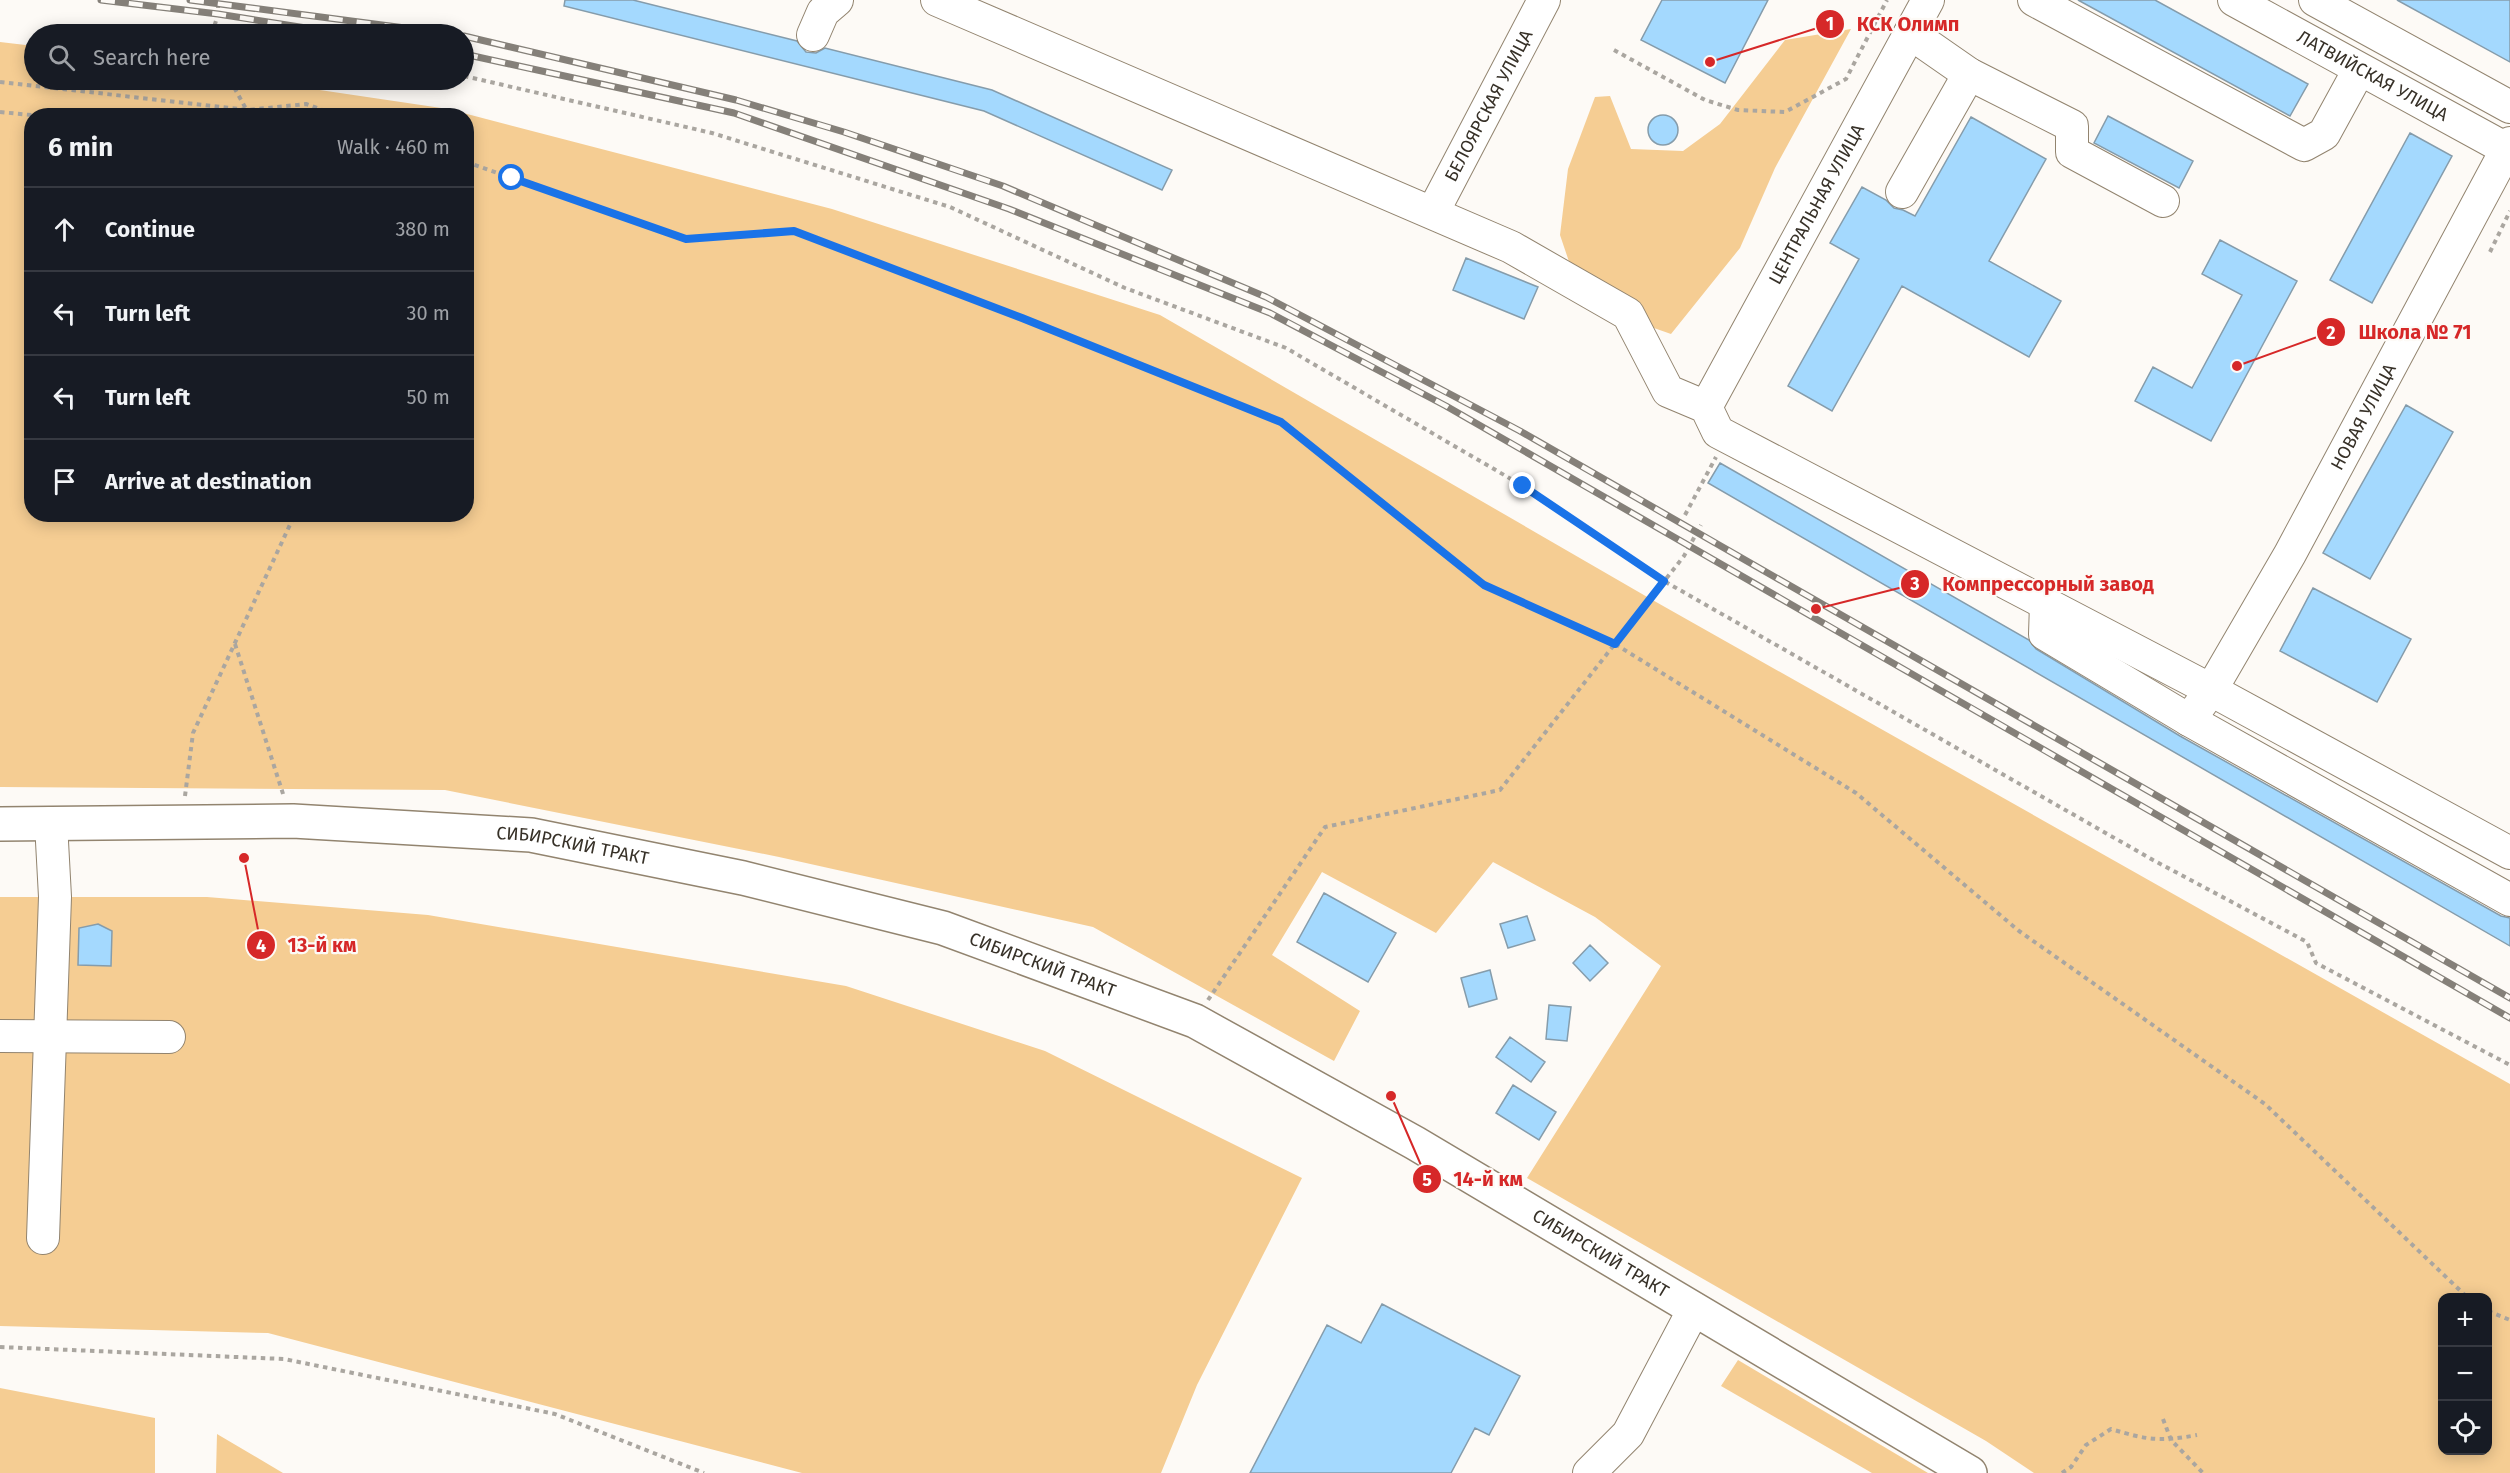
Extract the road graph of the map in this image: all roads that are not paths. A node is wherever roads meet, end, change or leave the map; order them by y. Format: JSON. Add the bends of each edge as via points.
{"nodes":[{"id":1,"x":837,"y":0,"type":"edge"},
{"id":2,"x":937,"y":0,"type":"edge"},
{"id":3,"x":1544,"y":0,"type":"edge"},
{"id":4,"x":1928,"y":0,"type":"edge"},
{"id":5,"x":2034,"y":0,"type":"edge"},
{"id":6,"x":2234,"y":0,"type":"edge"},
{"id":7,"x":2315,"y":0,"type":"edge"},
{"id":8,"x":1910,"y":33,"type":"junction"},
{"id":9,"x":813,"y":35,"type":"dead end"},
{"id":10,"x":2359,"y":70,"type":"junction"},
{"id":11,"x":1969,"y":74,"type":"junction"},
{"id":12,"x":2510,"y":107,"type":"edge"},
{"id":13,"x":2509,"y":148,"type":"edge"},
{"id":14,"x":1902,"y":192,"type":"dead end"},
{"id":15,"x":2163,"y":201,"type":"dead end"},
{"id":16,"x":1433,"y":212,"type":"junction"},
{"id":17,"x":1712,"y":420,"type":"junction"},
{"id":18,"x":2046,"y":604,"type":"junction"},
{"id":19,"x":2211,"y":690,"type":"junction"},
{"id":20,"x":2189,"y":720,"type":"junction"},
{"id":21,"x":51,"y":823,"type":"junction"},
{"id":22,"x":0,"y":824,"type":"edge"},
{"id":23,"x":2510,"y":853,"type":"edge"},
{"id":24,"x":2510,"y":900,"type":"edge"},
{"id":25,"x":0,"y":1036,"type":"edge"},
{"id":26,"x":169,"y":1037,"type":"dead end"},
{"id":27,"x":50,"y":1038,"type":"junction"},
{"id":28,"x":44,"y":1238,"type":"dead end"},
{"id":29,"x":1694,"y":1309,"type":"junction"},
{"id":30,"x":1589,"y":1473,"type":"edge"},
{"id":31,"x":1970,"y":1473,"type":"edge"}],
"edges":[{"from":1,"to":9,"type":"street","via":[[823,12]]},
{"from":2,"to":16,"type":"street"},
{"from":3,"to":16,"type":"street","name":"БЕЛОЯРСКАЯ УЛИЦА"},
{"from":4,"to":8,"type":"street","name":"ЦЕНТРАЛЬНАЯ УЛИЦА"},
{"from":5,"to":10,"type":"street","via":[[2304,145],[2324,134]]},
{"from":6,"to":10,"type":"street","name":"ЛАТВИЙСКАЯ УЛИЦА"},
{"from":7,"to":12,"type":"street"},
{"from":8,"to":11,"type":"street"},
{"from":8,"to":17,"type":"street","name":"ЦЕНТРАЛЬНАЯ УЛИЦА"},
{"from":10,"to":13,"type":"street","name":"ЛАТВИЙСКАЯ УЛИЦА"},
{"from":11,"to":14,"type":"street"},
{"from":11,"to":15,"type":"street","via":[[2072,126],[2072,153]]},
{"from":13,"to":19,"type":"street","name":"НОВАЯ УЛИЦА","via":[[2290,554]]},
{"from":16,"to":17,"type":"street","via":[[1511,247],[1628,314],[1668,391]]},
{"from":17,"to":18,"type":"street"},
{"from":18,"to":19,"type":"street"},
{"from":18,"to":20,"type":"street","via":[[2045,634]]},
{"from":19,"to":20,"type":"street","name":"НОВАЯ УЛИЦА"},
{"from":19,"to":23,"type":"street"},
{"from":20,"to":24,"type":"street"},
{"from":21,"to":22,"type":"main road","name":"СИБИРСКИЙ ТРАКТ"},
{"from":21,"to":27,"type":"street","via":[[55,897]]},
{"from":21,"to":29,"type":"main road","name":"СИБИРСКИЙ ТРАКТ","via":[[293,820],[531,836],[743,878],[943,928],[1195,1021],[1415,1143]]},
{"from":25,"to":27,"type":"street"},
{"from":26,"to":27,"type":"street"},
{"from":27,"to":28,"type":"street"},
{"from":29,"to":30,"type":"street","via":[[1628,1434]]},
{"from":29,"to":31,"type":"main road","name":"СИБИРСКИЙ ТРАКТ"}]}
